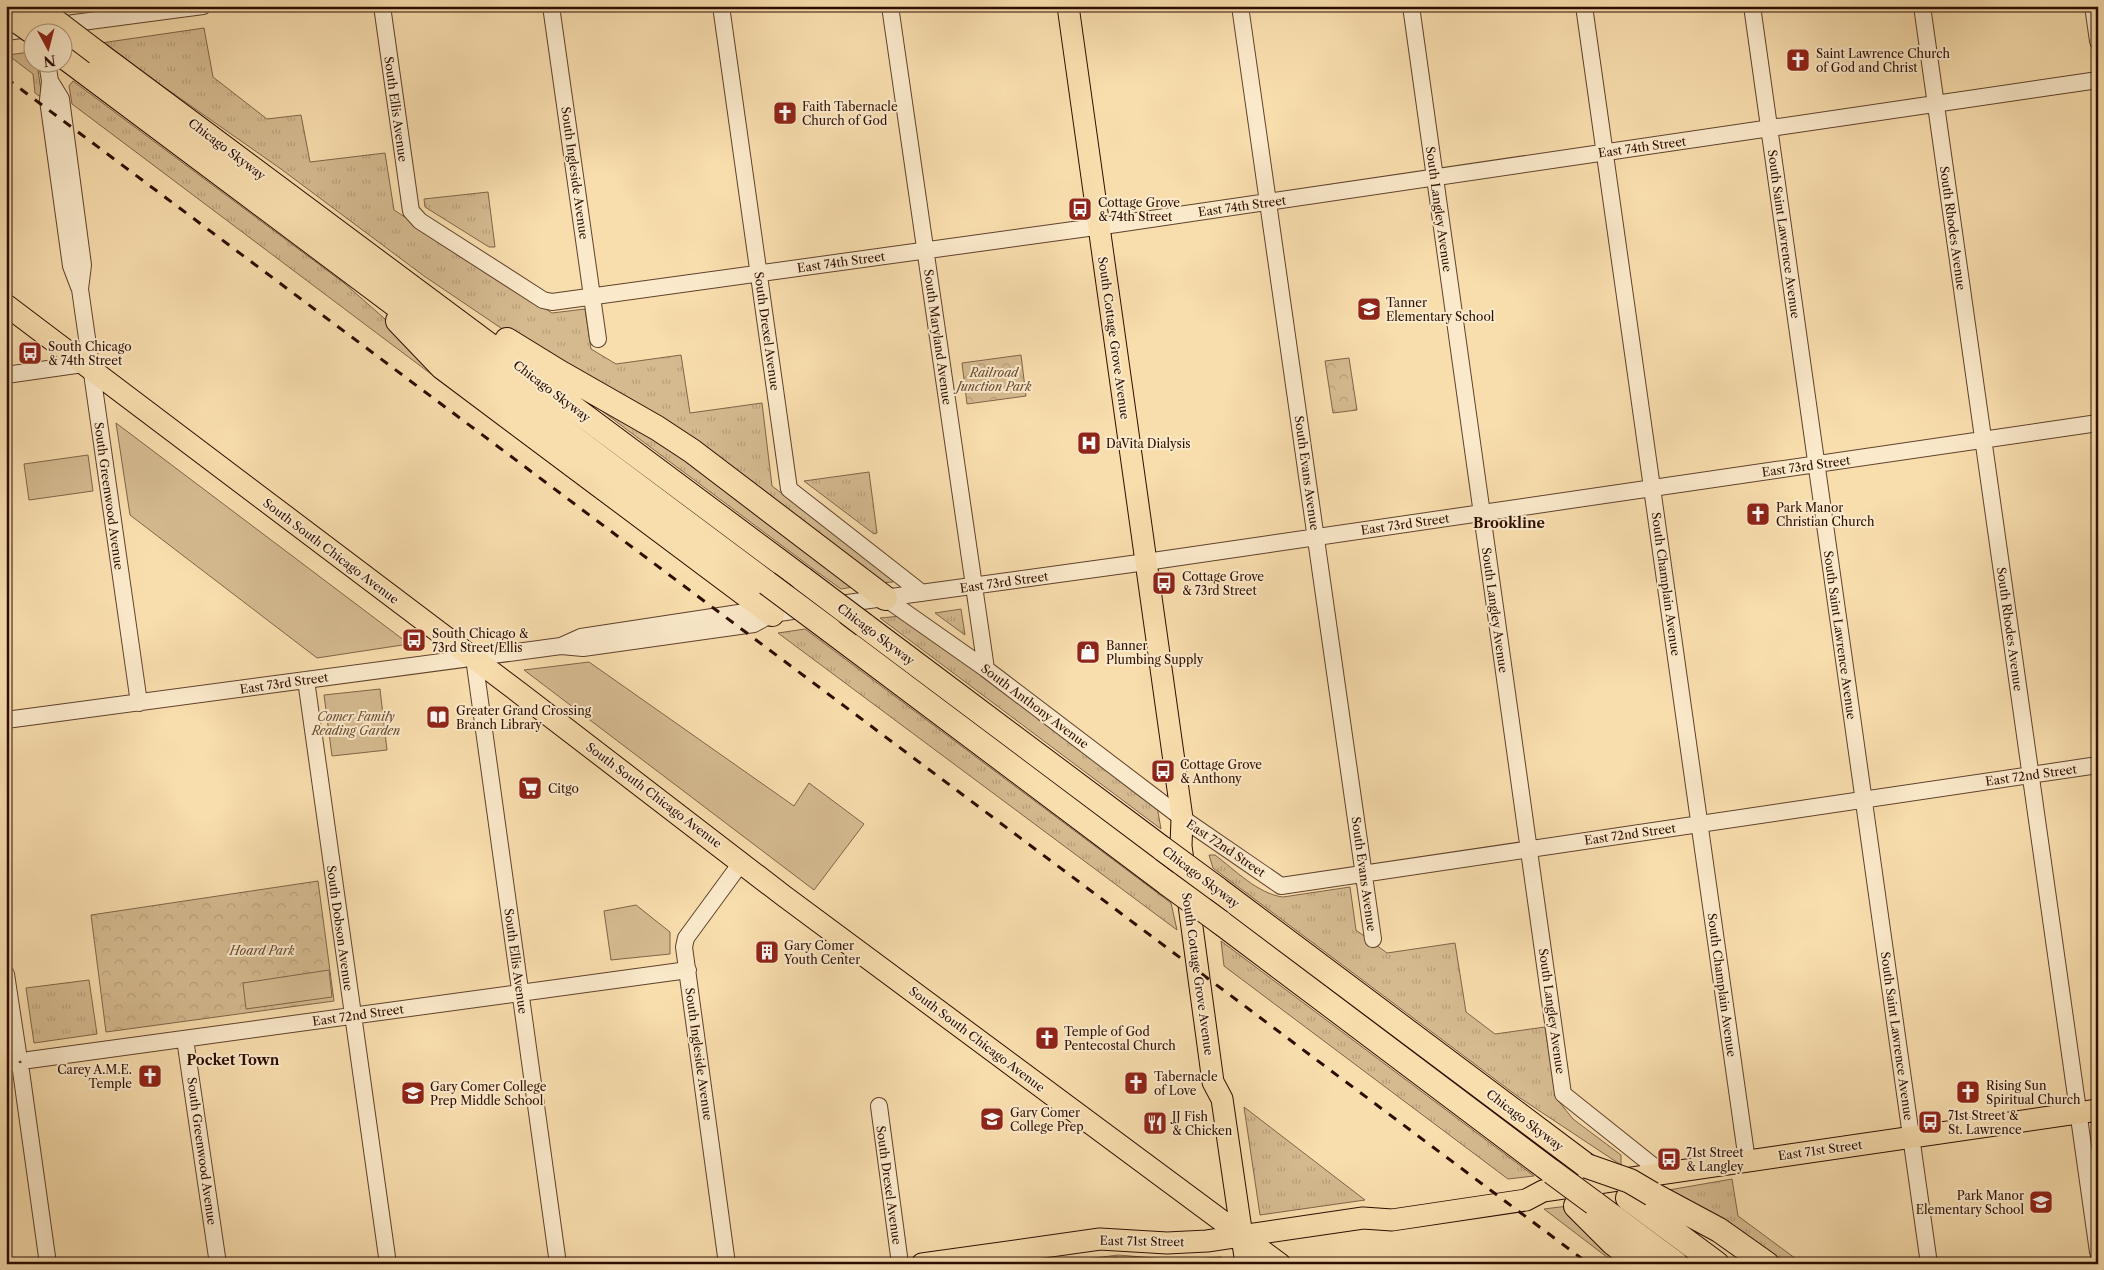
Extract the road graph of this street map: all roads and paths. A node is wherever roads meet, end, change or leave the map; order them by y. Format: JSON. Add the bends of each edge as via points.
{"nodes":[{"id":1,"x":35,"y":6,"type":"edge"},
{"id":2,"x":39,"y":6,"type":"edge"},
{"id":3,"x":203,"y":6,"type":"edge"},
{"id":4,"x":382,"y":6,"type":"edge"},
{"id":5,"x":552,"y":6,"type":"edge"},
{"id":6,"x":720,"y":6,"type":"edge"},
{"id":7,"x":890,"y":6,"type":"edge"},
{"id":8,"x":1068,"y":6,"type":"edge"},
{"id":9,"x":1240,"y":6,"type":"edge"},
{"id":10,"x":1411,"y":6,"type":"edge"},
{"id":11,"x":1584,"y":6,"type":"edge"},
{"id":12,"x":1752,"y":6,"type":"edge"},
{"id":13,"x":1922,"y":6,"type":"edge"},
{"id":14,"x":2093,"y":6,"type":"edge"},
{"id":15,"x":6,"y":13,"type":"edge"},
{"id":16,"x":38,"y":22,"type":"edge"},
{"id":17,"x":22,"y":23,"type":"edge"},
{"id":18,"x":72,"y":27,"type":"edge"},
{"id":19,"x":6,"y":32,"type":"edge"},
{"id":20,"x":22,"y":32,"type":"edge"},
{"id":21,"x":22,"y":36,"type":"edge"},
{"id":22,"x":6,"y":41,"type":"edge"},
{"id":23,"x":2098,"y":41,"type":"edge"},
{"id":24,"x":72,"y":58,"type":"edge"},
{"id":25,"x":90,"y":62,"type":"junction"},
{"id":26,"x":49,"y":72,"type":"edge"},
{"id":27,"x":2098,"y":80,"type":"edge"},
{"id":28,"x":1936,"y":104,"type":"junction"},
{"id":29,"x":1769,"y":128,"type":"junction"},
{"id":30,"x":1604,"y":152,"type":"junction"},
{"id":31,"x":1435,"y":177,"type":"junction"},
{"id":32,"x":1268,"y":202,"type":"junction"},
{"id":33,"x":411,"y":211,"type":"joint"},
{"id":34,"x":1098,"y":227,"type":"junction"},
{"id":35,"x":926,"y":251,"type":"junction"},
{"id":36,"x":758,"y":274,"type":"junction"},
{"id":37,"x":383,"y":296,"type":"junction"},
{"id":38,"x":592,"y":297,"type":"junction"},
{"id":39,"x":6,"y":306,"type":"edge"},
{"id":40,"x":452,"y":316,"type":"junction"},
{"id":41,"x":598,"y":339,"type":"dead end"},
{"id":42,"x":87,"y":367,"type":"junction"},
{"id":43,"x":6,"y":375,"type":"edge"},
{"id":44,"x":2098,"y":423,"type":"edge"},
{"id":45,"x":1983,"y":440,"type":"junction"},
{"id":46,"x":1816,"y":464,"type":"junction"},
{"id":47,"x":1652,"y":488,"type":"junction"},
{"id":48,"x":1482,"y":513,"type":"junction"},
{"id":49,"x":1316,"y":537,"type":"junction"},
{"id":50,"x":1146,"y":562,"type":"junction"},
{"id":51,"x":974,"y":586,"type":"junction"},
{"id":52,"x":922,"y":593,"type":"junction"},
{"id":53,"x":885,"y":598,"type":"junction"},
{"id":54,"x":772,"y":614,"type":"junction"},
{"id":55,"x":474,"y":658,"type":"junction"},
{"id":56,"x":986,"y":668,"type":"junction"},
{"id":57,"x":306,"y":680,"type":"junction"},
{"id":58,"x":139,"y":703,"type":"junction"},
{"id":59,"x":6,"y":720,"type":"edge"},
{"id":60,"x":2098,"y":765,"type":"edge"},
{"id":61,"x":2030,"y":775,"type":"junction"},
{"id":62,"x":1864,"y":800,"type":"junction"},
{"id":63,"x":1182,"y":818,"type":"junction"},
{"id":64,"x":1700,"y":824,"type":"junction"},
{"id":65,"x":1529,"y":849,"type":"junction"},
{"id":66,"x":741,"y":863,"type":"junction"},
{"id":67,"x":1364,"y":874,"type":"junction"},
{"id":68,"x":1373,"y":939,"type":"dead end"},
{"id":69,"x":688,"y":970,"type":"junction"},
{"id":70,"x":6,"y":974,"type":"edge"},
{"id":71,"x":521,"y":993,"type":"junction"},
{"id":72,"x":352,"y":1016,"type":"junction"},
{"id":73,"x":186,"y":1039,"type":"junction"},
{"id":74,"x":17,"y":1062,"type":"edge"},
{"id":75,"x":879,"y":1106,"type":"dead end"},
{"id":76,"x":2088,"y":1111,"type":"edge"},
{"id":77,"x":1911,"y":1137,"type":"junction"},
{"id":78,"x":1748,"y":1161,"type":"junction"},
{"id":79,"x":1587,"y":1166,"type":"junction"},
{"id":80,"x":1548,"y":1181,"type":"junction"},
{"id":81,"x":1657,"y":1184,"type":"junction"},
{"id":82,"x":1585,"y":1204,"type":"junction"},
{"id":83,"x":1242,"y":1236,"type":"junction"},
{"id":84,"x":2098,"y":1252,"type":"edge"},
{"id":85,"x":48,"y":1264,"type":"edge"},
{"id":86,"x":218,"y":1264,"type":"edge"},
{"id":87,"x":388,"y":1264,"type":"edge"},
{"id":88,"x":558,"y":1264,"type":"edge"},
{"id":89,"x":728,"y":1264,"type":"edge"},
{"id":90,"x":900,"y":1264,"type":"edge"},
{"id":91,"x":922,"y":1264,"type":"edge"},
{"id":92,"x":1246,"y":1264,"type":"edge"},
{"id":93,"x":1280,"y":1264,"type":"edge"},
{"id":94,"x":1640,"y":1264,"type":"edge"},
{"id":95,"x":1676,"y":1264,"type":"edge"},
{"id":96,"x":1717,"y":1264,"type":"edge"},
{"id":97,"x":1767,"y":1264,"type":"edge"},
{"id":98,"x":1929,"y":1264,"type":"edge"}],
"edges":[{"from":1,"to":25,"type":"highway","name":"Chicago Skyway","bridge":true},
{"from":2,"to":16,"type":"street"},
{"from":3,"to":18,"type":"street"},
{"from":4,"to":33,"type":"street","name":"South Ellis Avenue"},
{"from":5,"to":38,"type":"street","name":"South Ingleside Avenue"},
{"from":6,"to":36,"type":"street","name":"South Drexel Avenue"},
{"from":7,"to":35,"type":"street","name":"South Maryland Avenue"},
{"from":8,"to":34,"type":"main road","name":"South Cottage Grove Avenue"},
{"from":9,"to":32,"type":"street","name":"South Evans Avenue"},
{"from":10,"to":31,"type":"street","name":"South Langley Avenue"},
{"from":11,"to":30,"type":"street","name":"South Champlain Avenue"},
{"from":12,"to":29,"type":"street","name":"South Saint Lawrence Avenue"},
{"from":13,"to":28,"type":"street","name":"South Rhodes Avenue"},
{"from":14,"to":23,"type":"street"},
{"from":15,"to":17,"type":"highway","bridge":true},
{"from":19,"to":20,"type":"street"},
{"from":21,"to":22,"type":"street"},
{"from":24,"to":25,"type":"highway","name":"Chicago Skyway"},
{"from":25,"to":37,"type":"highway","name":"Chicago Skyway"},
{"from":25,"to":40,"type":"highway","name":"Chicago Skyway"},
{"from":26,"to":42,"type":"street","name":"South Greenwood Avenue","via":[[48,100],[71,266],[80,289]]},
{"from":27,"to":28,"type":"street","name":"East 74th Street"},
{"from":28,"to":29,"type":"street","name":"East 74th Street"},
{"from":28,"to":45,"type":"street","name":"South Rhodes Avenue"},
{"from":29,"to":30,"type":"street","name":"East 74th Street"},
{"from":29,"to":46,"type":"street","name":"South Saint Lawrence Avenue"},
{"from":30,"to":31,"type":"street","name":"East 74th Street"},
{"from":30,"to":47,"type":"street","name":"South Champlain Avenue"},
{"from":31,"to":32,"type":"street","name":"East 74th Street"},
{"from":31,"to":48,"type":"street","name":"South Langley Avenue"},
{"from":32,"to":34,"type":"street","name":"East 74th Street"},
{"from":32,"to":49,"type":"street","name":"South Evans Avenue"},
{"from":33,"to":38,"type":"street","name":"East 74th Street","via":[[420,221],[543,300],[552,302]]},
{"from":34,"to":35,"type":"street","name":"East 74th Street"},
{"from":34,"to":50,"type":"main road","name":"South Cottage Grove Avenue"},
{"from":35,"to":36,"type":"street","name":"East 74th Street"},
{"from":35,"to":51,"type":"street","name":"South Maryland Avenue"},
{"from":36,"to":38,"type":"street","name":"East 74th Street"},
{"from":36,"to":52,"type":"street","name":"South Drexel Avenue","via":[[789,489]]},
{"from":37,"to":54,"type":"highway","via":[[401,325],[442,367]]},
{"from":37,"to":80,"type":"highway","name":"Chicago Skyway","bridge":true,"via":[[1220,922]]},
{"from":38,"to":41,"type":"street","name":"South Ingleside Avenue"},
{"from":39,"to":42,"type":"main road","name":"South South Chicago Avenue"},
{"from":40,"to":53,"type":"highway","via":[[497,334],[657,428],[788,522]]},
{"from":40,"to":79,"type":"highway","name":"Chicago Skyway","bridge":true},
{"from":42,"to":43,"type":"street"},
{"from":42,"to":55,"type":"main road","name":"South South Chicago Avenue"},
{"from":42,"to":58,"type":"street","name":"South Greenwood Avenue"},
{"from":44,"to":45,"type":"street","name":"East 73rd Street"},
{"from":45,"to":46,"type":"street","name":"East 73rd Street"},
{"from":45,"to":61,"type":"street","name":"South Rhodes Avenue"},
{"from":46,"to":47,"type":"street","name":"East 73rd Street"},
{"from":46,"to":62,"type":"street","name":"South Saint Lawrence Avenue"},
{"from":47,"to":48,"type":"street","name":"East 73rd Street"},
{"from":47,"to":64,"type":"street","name":"South Champlain Avenue"},
{"from":48,"to":49,"type":"street","name":"East 73rd Street"},
{"from":48,"to":65,"type":"street","name":"South Langley Avenue"},
{"from":49,"to":50,"type":"street","name":"East 73rd Street"},
{"from":49,"to":67,"type":"street","name":"South Evans Avenue"},
{"from":50,"to":51,"type":"street","name":"East 73rd Street"},
{"from":50,"to":63,"type":"main road","name":"South Cottage Grove Avenue"},
{"from":51,"to":52,"type":"street","name":"East 73rd Street"},
{"from":51,"to":56,"type":"street","name":"South Maryland Avenue"},
{"from":52,"to":53,"type":"street","name":"East 73rd Street"},
{"from":53,"to":54,"type":"street","name":"East 73rd Street"},
{"from":53,"to":56,"type":"street","name":"South Anthony Avenue"},
{"from":54,"to":55,"type":"street","name":"East 73rd Street","via":[[754,624],[583,648],[561,646]]},
{"from":55,"to":57,"type":"street","name":"East 73rd Street"},
{"from":55,"to":66,"type":"main road","name":"South South Chicago Avenue"},
{"from":55,"to":71,"type":"street","name":"South Ellis Avenue"},
{"from":56,"to":63,"type":"street","name":"South Anthony Avenue"},
{"from":57,"to":58,"type":"street","name":"East 73rd Street"},
{"from":57,"to":72,"type":"street","name":"South Dobson Avenue"},
{"from":58,"to":59,"type":"street","name":"East 73rd Street"},
{"from":60,"to":61,"type":"street","name":"East 72nd Street"},
{"from":61,"to":62,"type":"street","name":"East 72nd Street"},
{"from":61,"to":76,"type":"street","name":"South Rhodes Avenue"},
{"from":62,"to":64,"type":"street","name":"East 72nd Street"},
{"from":62,"to":77,"type":"street","name":"South Saint Lawrence Avenue"},
{"from":63,"to":67,"type":"street","name":"East 72nd Street","via":[[1281,886]]},
{"from":63,"to":83,"type":"main road","name":"South Cottage Grove Avenue","via":[[1193,845],[1226,1080],[1222,1099]]},
{"from":64,"to":65,"type":"street","name":"East 72nd Street"},
{"from":64,"to":78,"type":"street","name":"South Champlain Avenue"},
{"from":65,"to":67,"type":"street","name":"East 72nd Street"},
{"from":65,"to":81,"type":"street","name":"South Langley Avenue","via":[[1563,1094]]},
{"from":66,"to":69,"type":"street","name":"South Ingleside Avenue","via":[[686,938],[684,947]]},
{"from":66,"to":83,"type":"main road","name":"South South Chicago Avenue"},
{"from":67,"to":68,"type":"street","name":"South Evans Avenue"},
{"from":69,"to":71,"type":"street","name":"East 72nd Street"},
{"from":69,"to":89,"type":"street","name":"South Ingleside Avenue"},
{"from":70,"to":74,"type":"street"},
{"from":71,"to":72,"type":"street","name":"East 72nd Street"},
{"from":71,"to":88,"type":"street","name":"South Ellis Avenue"},
{"from":72,"to":73,"type":"street","name":"East 72nd Street"},
{"from":72,"to":87,"type":"street","name":"South Dobson Avenue"},
{"from":73,"to":74,"type":"street","name":"East 72nd Street"},
{"from":73,"to":86,"type":"street","name":"South Greenwood Avenue"},
{"from":74,"to":85,"type":"street"},
{"from":75,"to":90,"type":"street","name":"South Drexel Avenue"},
{"from":76,"to":77,"type":"main road","name":"East 71st Street"},
{"from":76,"to":84,"type":"street","name":"South Rhodes Avenue"},
{"from":77,"to":78,"type":"main road","name":"East 71st Street"},
{"from":77,"to":98,"type":"street","name":"South Saint Lawrence Avenue"},
{"from":78,"to":81,"type":"main road","name":"East 71st Street"},
{"from":79,"to":81,"type":"highway","bridge":true,"via":[[1630,1182]]},
{"from":79,"to":96,"type":"highway","name":"Chicago Skyway"},
{"from":80,"to":81,"type":"main road","name":"East 71st Street"},
{"from":80,"to":82,"type":"highway","name":"Chicago Skyway"},
{"from":80,"to":83,"type":"main road","name":"East 71st Street","via":[[1526,1200],[1517,1202],[1392,1220],[1363,1218]]},
{"from":81,"to":97,"type":"highway"},
{"from":82,"to":94,"type":"highway","via":[[1613,1243]]},
{"from":82,"to":95,"type":"highway"},
{"from":83,"to":91,"type":"main road","name":"East 71st Street","via":[[1182,1243],[1100,1239]]},
{"from":83,"to":92,"type":"main road","name":"South Cottage Grove Avenue"},
{"from":83,"to":93,"type":"main road","name":"South South Chicago Avenue"}]}
